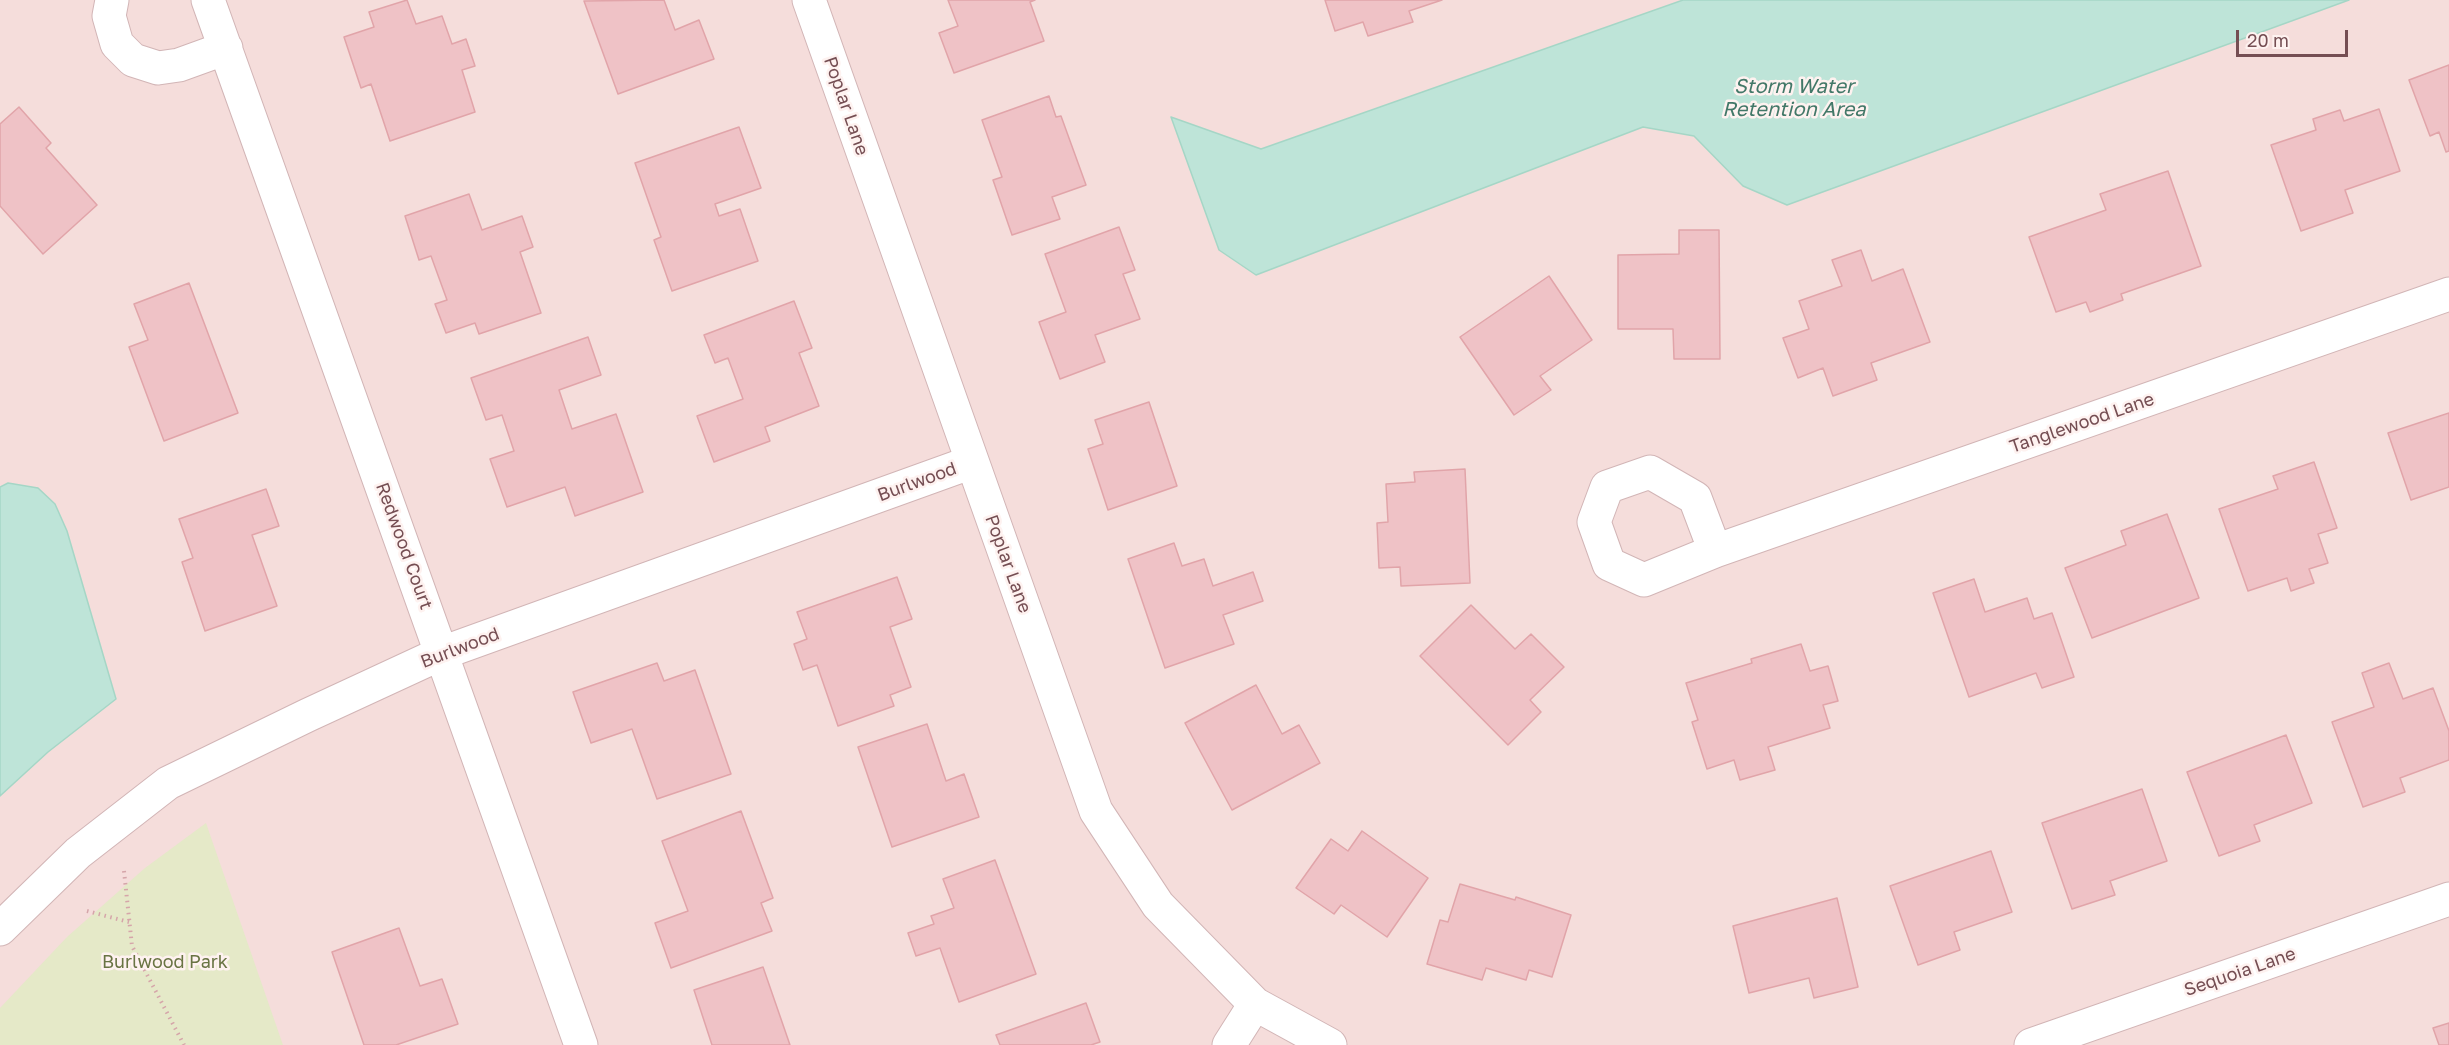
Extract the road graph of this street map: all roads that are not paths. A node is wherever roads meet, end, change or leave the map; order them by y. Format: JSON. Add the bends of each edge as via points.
{"nodes":[{"id":1,"x":112,"y":0,"type":"edge"},
{"id":2,"x":208,"y":0,"type":"edge"},
{"id":3,"x":809,"y":0,"type":"edge"},
{"id":4,"x":226,"y":48,"type":"junction"},
{"id":5,"x":2449,"y":294,"type":"edge"},
{"id":6,"x":972,"y":462,"type":"junction"},
{"id":7,"x":1715,"y":551,"type":"dead end"},
{"id":8,"x":442,"y":653,"type":"junction"},
{"id":9,"x":2449,"y":899,"type":"edge"},
{"id":10,"x":0,"y":929,"type":"edge"},
{"id":11,"x":1255,"y":1004,"type":"junction"},
{"id":12,"x":580,"y":1045,"type":"edge"},
{"id":13,"x":1229,"y":1045,"type":"edge"},
{"id":14,"x":1330,"y":1045,"type":"edge"},
{"id":15,"x":2031,"y":1045,"type":"edge"}],
"edges":[{"from":1,"to":4,"type":"street","via":[[109,16],[117,44],[133,60],[158,68],[179,65]]},
{"from":2,"to":4,"type":"street","name":"Redwood Court"},
{"from":3,"to":6,"type":"street","name":"Poplar Lane"},
{"from":4,"to":8,"type":"street","name":"Redwood Court"},
{"from":5,"to":7,"type":"street","name":"Tanglewood Lane"},
{"from":6,"to":8,"type":"street","name":"Burlwood"},
{"from":6,"to":11,"type":"street","name":"Poplar Lane","via":[[1096,812],[1158,905]]},
{"from":8,"to":10,"type":"street","name":"Burlwood","via":[[168,783],[78,853]]},
{"from":8,"to":12,"type":"street","name":"Redwood Court"},
{"from":9,"to":15,"type":"street","name":"Sequoia Lane"},
{"from":11,"to":13,"type":"street"},
{"from":11,"to":14,"type":"street","name":"Poplar Lane"}]}
